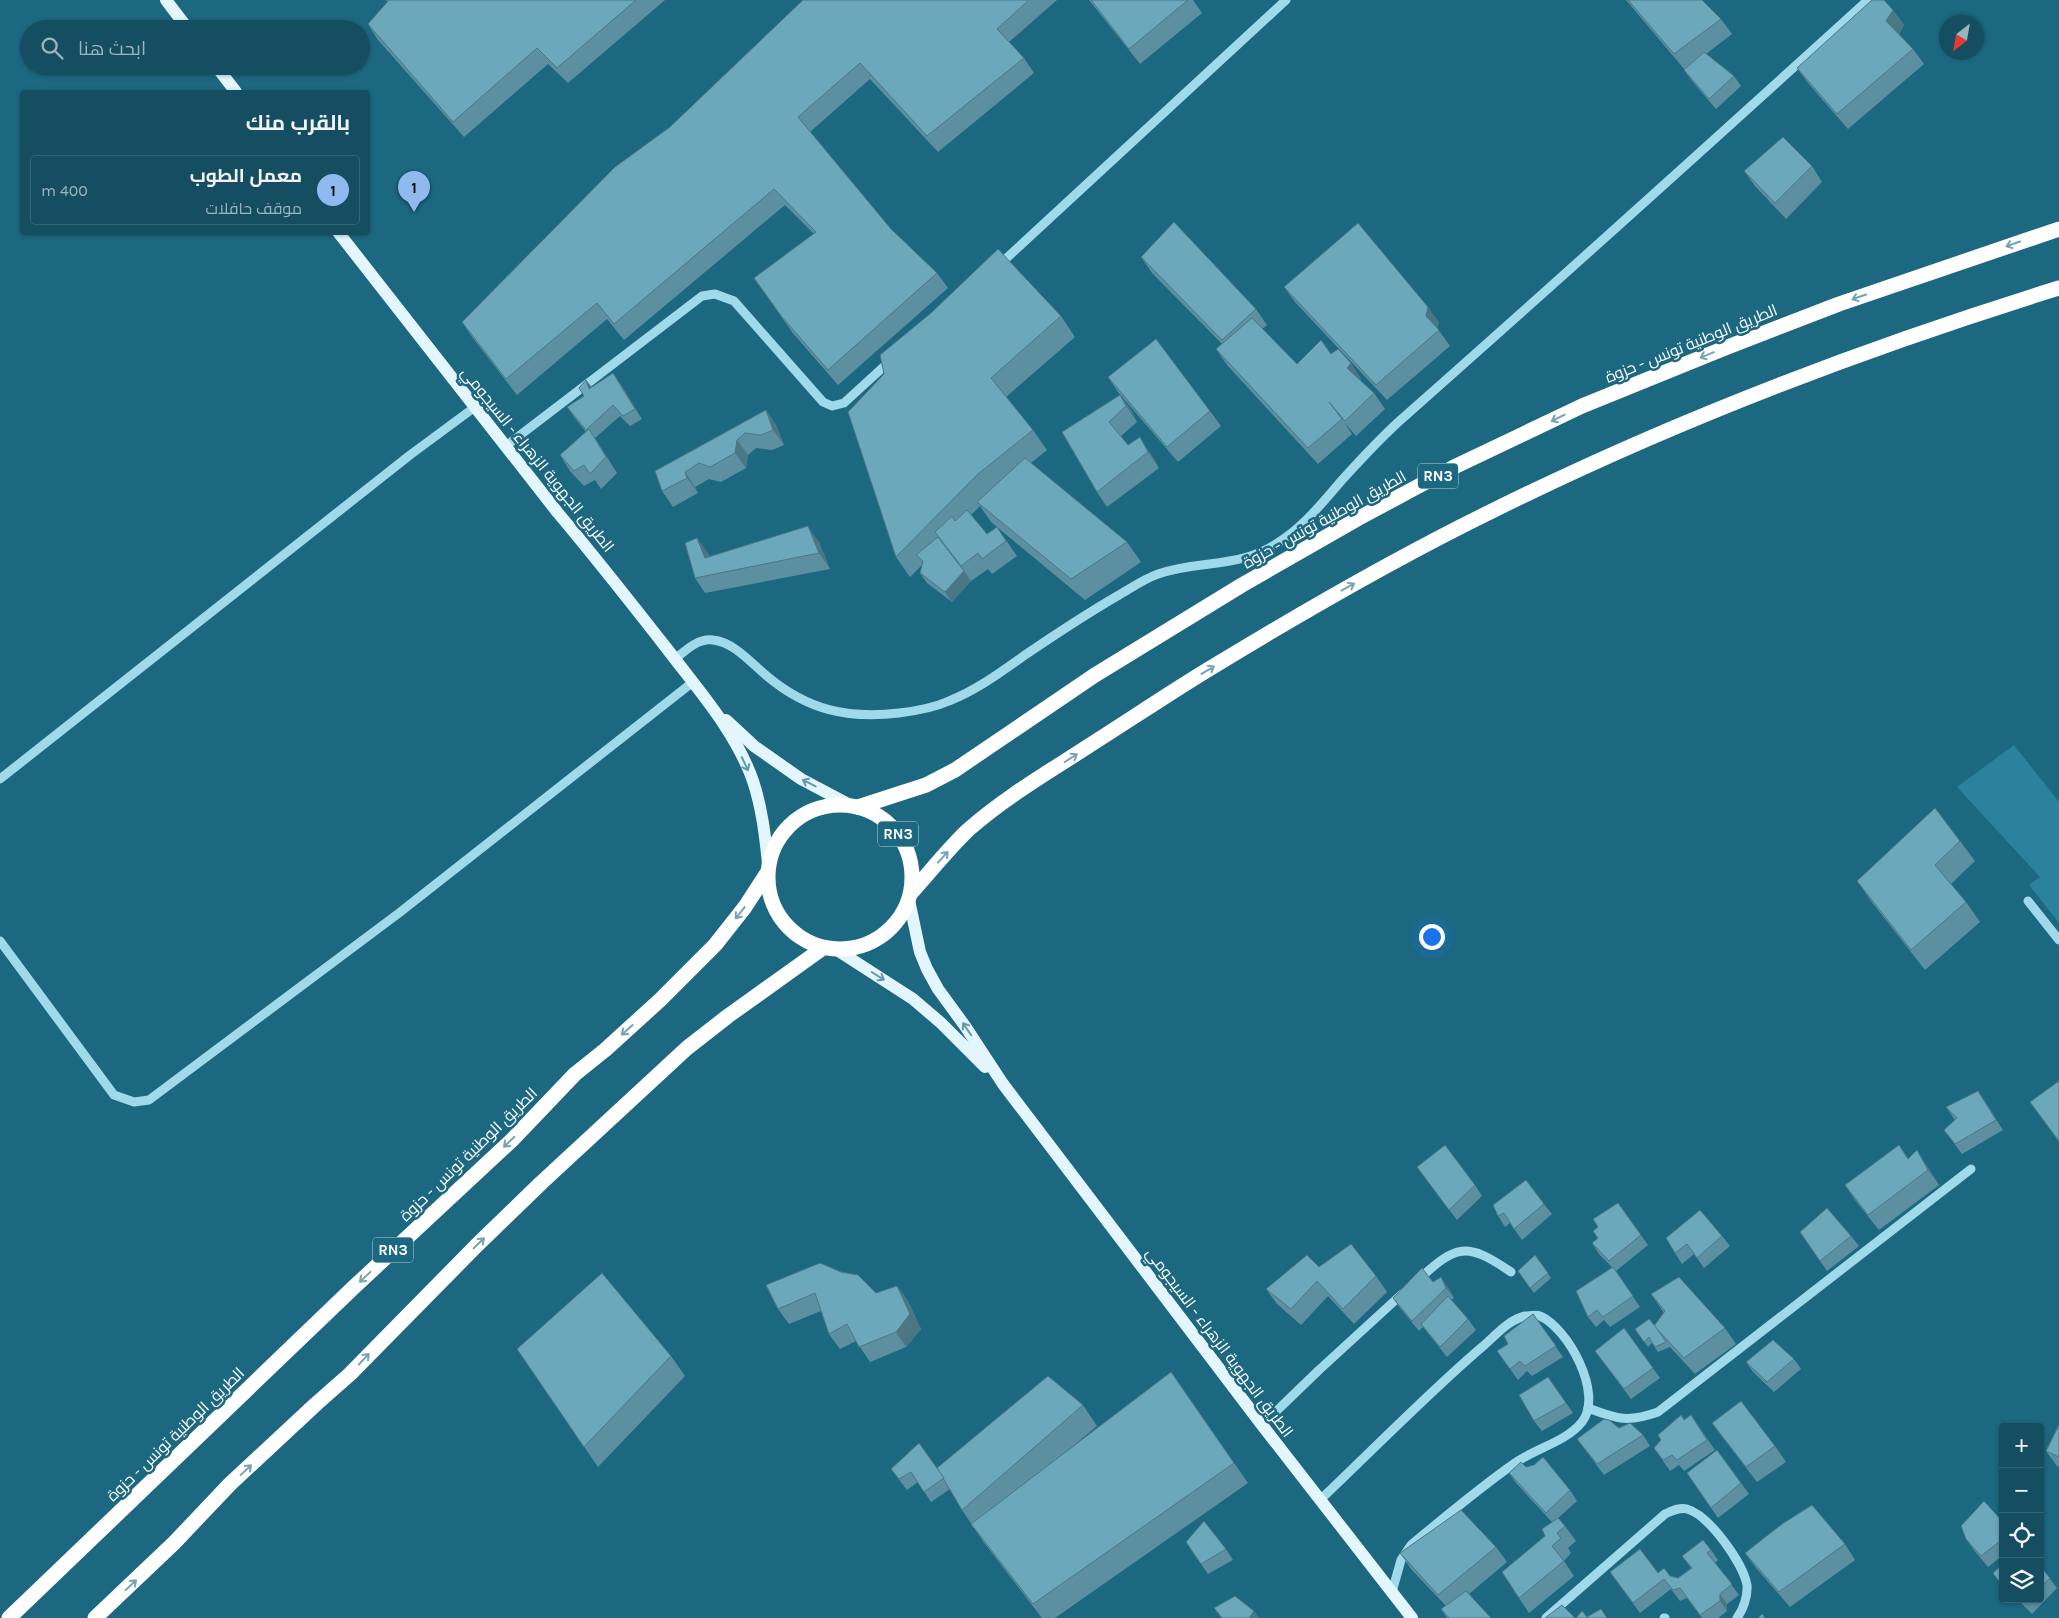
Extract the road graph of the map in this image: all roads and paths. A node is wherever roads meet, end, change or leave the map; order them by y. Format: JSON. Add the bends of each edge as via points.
{"nodes":[{"id":1,"x":166,"y":0,"type":"edge"},
{"id":2,"x":1286,"y":0,"type":"edge"},
{"id":3,"x":1868,"y":0,"type":"edge"},
{"id":4,"x":181,"y":20,"type":"edge"},
{"id":5,"x":223,"y":75,"type":"edge"},
{"id":6,"x":234,"y":90,"type":"edge"},
{"id":7,"x":2059,"y":229,"type":"edge"},
{"id":8,"x":340,"y":235,"type":"edge"},
{"id":9,"x":992,"y":271,"type":"edge"},
{"id":10,"x":2059,"y":288,"type":"edge"},
{"id":11,"x":896,"y":356,"type":"edge"},
{"id":12,"x":475,"y":407,"type":"junction"},
{"id":13,"x":506,"y":446,"type":"junction"},
{"id":14,"x":675,"y":659,"type":"junction"},
{"id":15,"x":693,"y":682,"type":"junction"},
{"id":16,"x":711,"y":707,"type":"junction"},
{"id":17,"x":0,"y":779,"type":"edge"},
{"id":18,"x":855,"y":806,"type":"junction"},
{"id":19,"x":767,"y":868,"type":"junction"},
{"id":20,"x":910,"y":897,"type":"junction"},
{"id":21,"x":2028,"y":900,"type":"dead end"},
{"id":22,"x":2059,"y":940,"type":"edge"},
{"id":23,"x":0,"y":941,"type":"edge"},
{"id":24,"x":830,"y":949,"type":"junction"},
{"id":25,"x":1003,"y":1084,"type":"junction"},
{"id":26,"x":1970,"y":1170,"type":"dead end"},
{"id":27,"x":1511,"y":1272,"type":"dead end"},
{"id":28,"x":1588,"y":1408,"type":"junction"},
{"id":29,"x":1262,"y":1425,"type":"junction"},
{"id":30,"x":1320,"y":1500,"type":"junction"},
{"id":31,"x":1392,"y":1592,"type":"junction"},
{"id":32,"x":9,"y":1618,"type":"edge"},
{"id":33,"x":95,"y":1618,"type":"edge"},
{"id":34,"x":1412,"y":1618,"type":"edge"},
{"id":35,"x":1546,"y":1618,"type":"edge"},
{"id":36,"x":1737,"y":1618,"type":"edge"}],
"edges":[{"from":1,"to":4,"type":"main road"},
{"from":2,"to":9,"type":"street"},
{"from":3,"to":14,"type":"street","via":[[1598,246],[1388,431],[1307,519],[1262,552],[1240,560],[1150,577],[1073,623],[976,689],[915,711],[849,715],[822,709],[775,683],[730,646],[718,641],[708,639],[699,642]]},
{"from":5,"to":6,"type":"main road"},
{"from":7,"to":18,"type":"highway","name":"الطريق الوطنية تونس - حزوة","number":"RN3","one_way":true,"via":[[1840,304],[1725,348],[1582,406],[1454,467],[1234,590],[1095,675],[955,770],[926,785]]},
{"from":8,"to":12,"type":"main road","name":"الطريق الجهوية الزهراء - السيجومي"},
{"from":20,"to":10,"type":"highway","number":"RN3","one_way":true,"via":[[967,832],[995,808],[1153,703],[1408,554],[1491,511],[1685,423],[1912,335]]},
{"from":11,"to":13,"type":"street","via":[[844,403],[832,406],[823,402],[734,301],[715,294],[702,296]]},
{"from":12,"to":13,"type":"main road","name":"الطريق الجهوية الزهراء - السيجومي"},
{"from":12,"to":17,"type":"street"},
{"from":13,"to":14,"type":"main road","name":"الطريق الجهوية الزهراء - السيجومي"},
{"from":14,"to":15,"type":"main road","name":"الطريق الجهوية الزهراء - السيجومي"},
{"from":15,"to":16,"type":"main road","name":"الطريق الجهوية الزهراء - السيجومي"},
{"from":15,"to":23,"type":"street","via":[[399,913],[148,1100],[134,1102],[114,1094]]},
{"from":18,"to":16,"type":"main road","name":"الطريق الجهوية الزهراء - السيجومي","one_way":true,"via":[[793,774],[754,746]]},
{"from":16,"to":19,"type":"main road","name":"الطريق الجهوية الزهراء - السيجومي","one_way":true,"via":[[735,742],[752,780],[764,821]]},
{"from":18,"to":19,"type":"highway","number":"RN3","via":[[830,805],[808,812],[789,824],[776,842]]},
{"from":18,"to":20,"type":"highway","number":"RN3","via":[[879,816],[896,831],[907,850],[912,871]]},
{"from":19,"to":24,"type":"highway","number":"RN3","via":[[770,898],[781,921],[799,938]]},
{"from":19,"to":32,"type":"highway","name":"الطريق الوطنية تونس - حزوة","number":"RN3","one_way":true,"via":[[745,906],[714,945],[660,1000],[575,1074],[512,1140]]},
{"from":20,"to":24,"type":"highway","number":"RN3","via":[[898,921],[881,938],[860,947]]},
{"from":25,"to":20,"type":"main road","name":"الطريق الجهوية الزهراء - السيجومي","one_way":true,"via":[[927,969],[920,952]]},
{"from":21,"to":22,"type":"street"},
{"from":24,"to":25,"type":"main road","name":"الطريق الجهوية الزهراء - السيجومي","one_way":true,"via":[[913,999]]},
{"from":33,"to":24,"type":"highway","number":"RN3","one_way":true,"via":[[238,1477],[350,1374],[534,1190],[687,1048],[728,1016]]},
{"from":25,"to":29,"type":"main road","name":"الطريق الجهوية الزهراء - السيجومي"},
{"from":26,"to":28,"type":"street","via":[[1658,1412],[1637,1419],[1616,1419]]},
{"from":27,"to":29,"type":"street","via":[[1477,1252],[1458,1251],[1443,1258]]},
{"from":28,"to":30,"type":"street","via":[[1588,1388],[1578,1358],[1567,1340],[1555,1325],[1538,1315],[1523,1317],[1511,1322],[1469,1358]]},
{"from":28,"to":31,"type":"street","via":[[1583,1421],[1567,1434],[1516,1462],[1412,1545],[1401,1560]]},
{"from":29,"to":30,"type":"main road","name":"الطريق الجهوية الزهراء - السيجومي"},
{"from":30,"to":31,"type":"main road","name":"الطريق الجهوية الزهراء - السيجومي"},
{"from":31,"to":34,"type":"main road","name":"الطريق الجهوية الزهراء - السيجومي"},
{"from":35,"to":36,"type":"street","via":[[1665,1514],[1686,1508],[1699,1515],[1725,1542],[1742,1568],[1747,1587]]}]}
